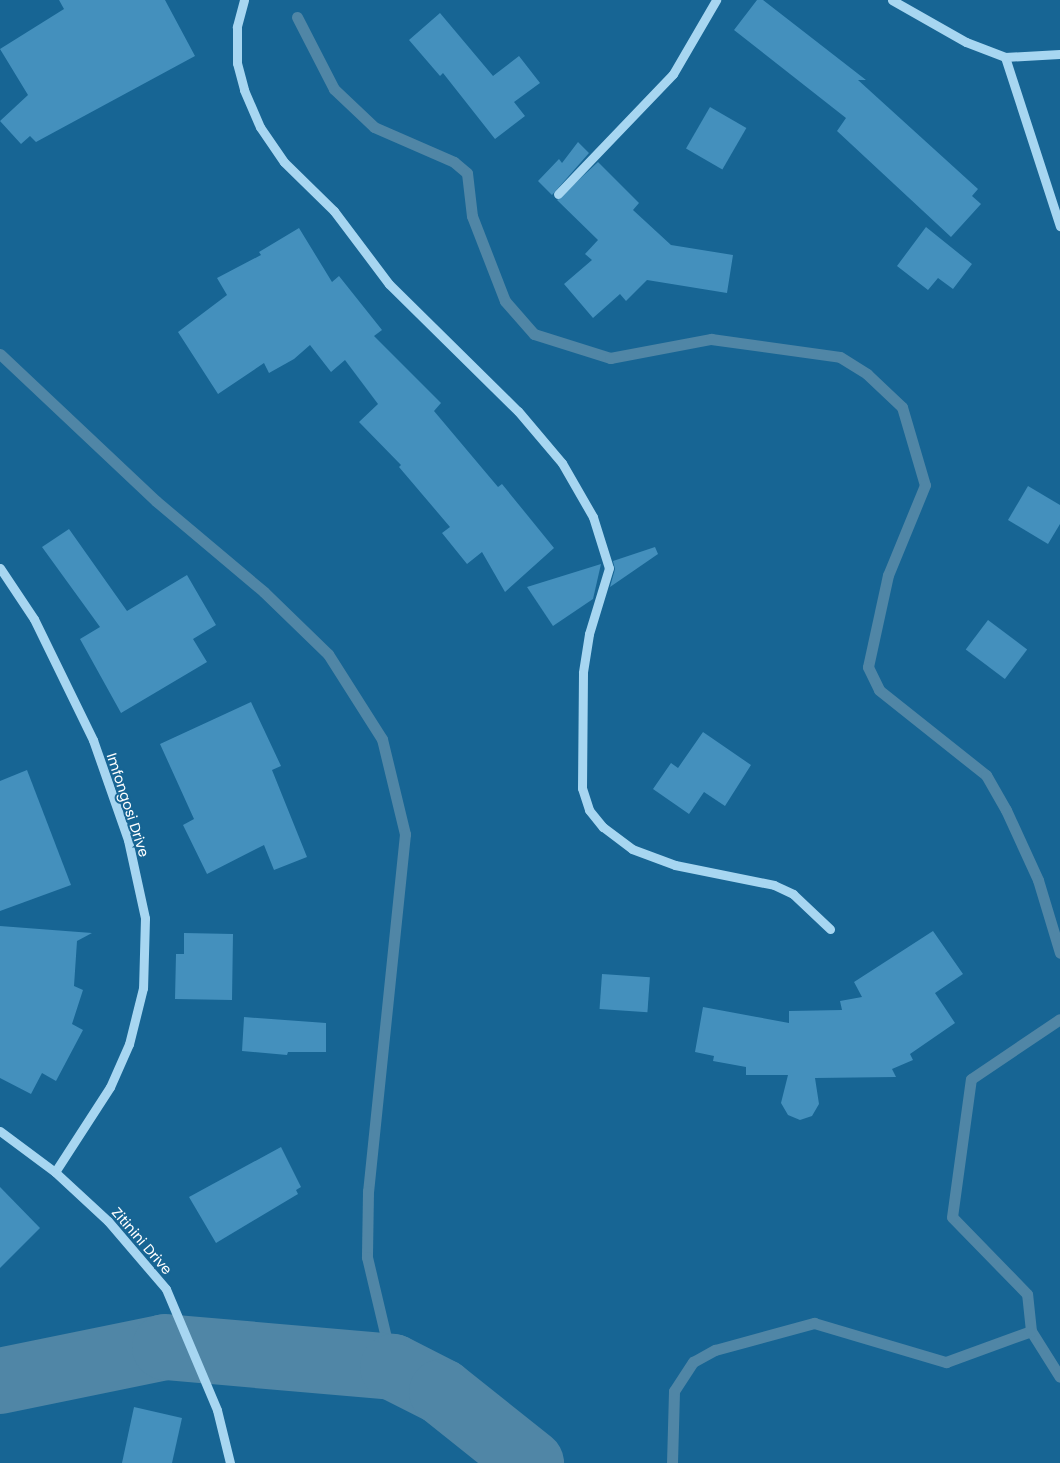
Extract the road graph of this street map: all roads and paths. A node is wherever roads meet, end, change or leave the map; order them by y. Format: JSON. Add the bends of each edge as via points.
{"nodes":[{"id":1,"x":244,"y":0,"type":"edge"},
{"id":2,"x":716,"y":0,"type":"edge"},
{"id":3,"x":892,"y":0,"type":"edge"},
{"id":4,"x":1060,"y":54,"type":"edge"},
{"id":5,"x":1005,"y":57,"type":"junction"},
{"id":6,"x":558,"y":194,"type":"dead end"},
{"id":7,"x":1060,"y":226,"type":"edge"},
{"id":8,"x":0,"y":568,"type":"edge"},
{"id":9,"x":830,"y":929,"type":"dead end"},
{"id":10,"x":0,"y":1131,"type":"edge"},
{"id":11,"x":55,"y":1172,"type":"junction"},
{"id":12,"x":230,"y":1463,"type":"edge"}],
"edges":[{"from":1,"to":9,"type":"street","via":[[237,27],[237,63],[244,90],[260,127],[284,162],[334,211],[389,284],[518,411],[562,463],[592,517],[609,568],[589,634],[583,673],[582,788],[589,810],[603,827],[632,849],[675,865],[774,885],[793,894]]},
{"from":2,"to":6,"type":"street","via":[[673,74]]},
{"from":3,"to":5,"type":"street","via":[[966,42]]},
{"from":4,"to":5,"type":"street"},
{"from":5,"to":7,"type":"street"},
{"from":8,"to":11,"type":"street","name":"Imfongosi Drive","via":[[34,619],[93,740],[128,840],[144,918],[143,988],[129,1044],[110,1087]]},
{"from":10,"to":11,"type":"street","name":"Zitinini Drive"},
{"from":11,"to":12,"type":"street","name":"Zitinini Drive","via":[[108,1221],[166,1290],[217,1410]]}]}
